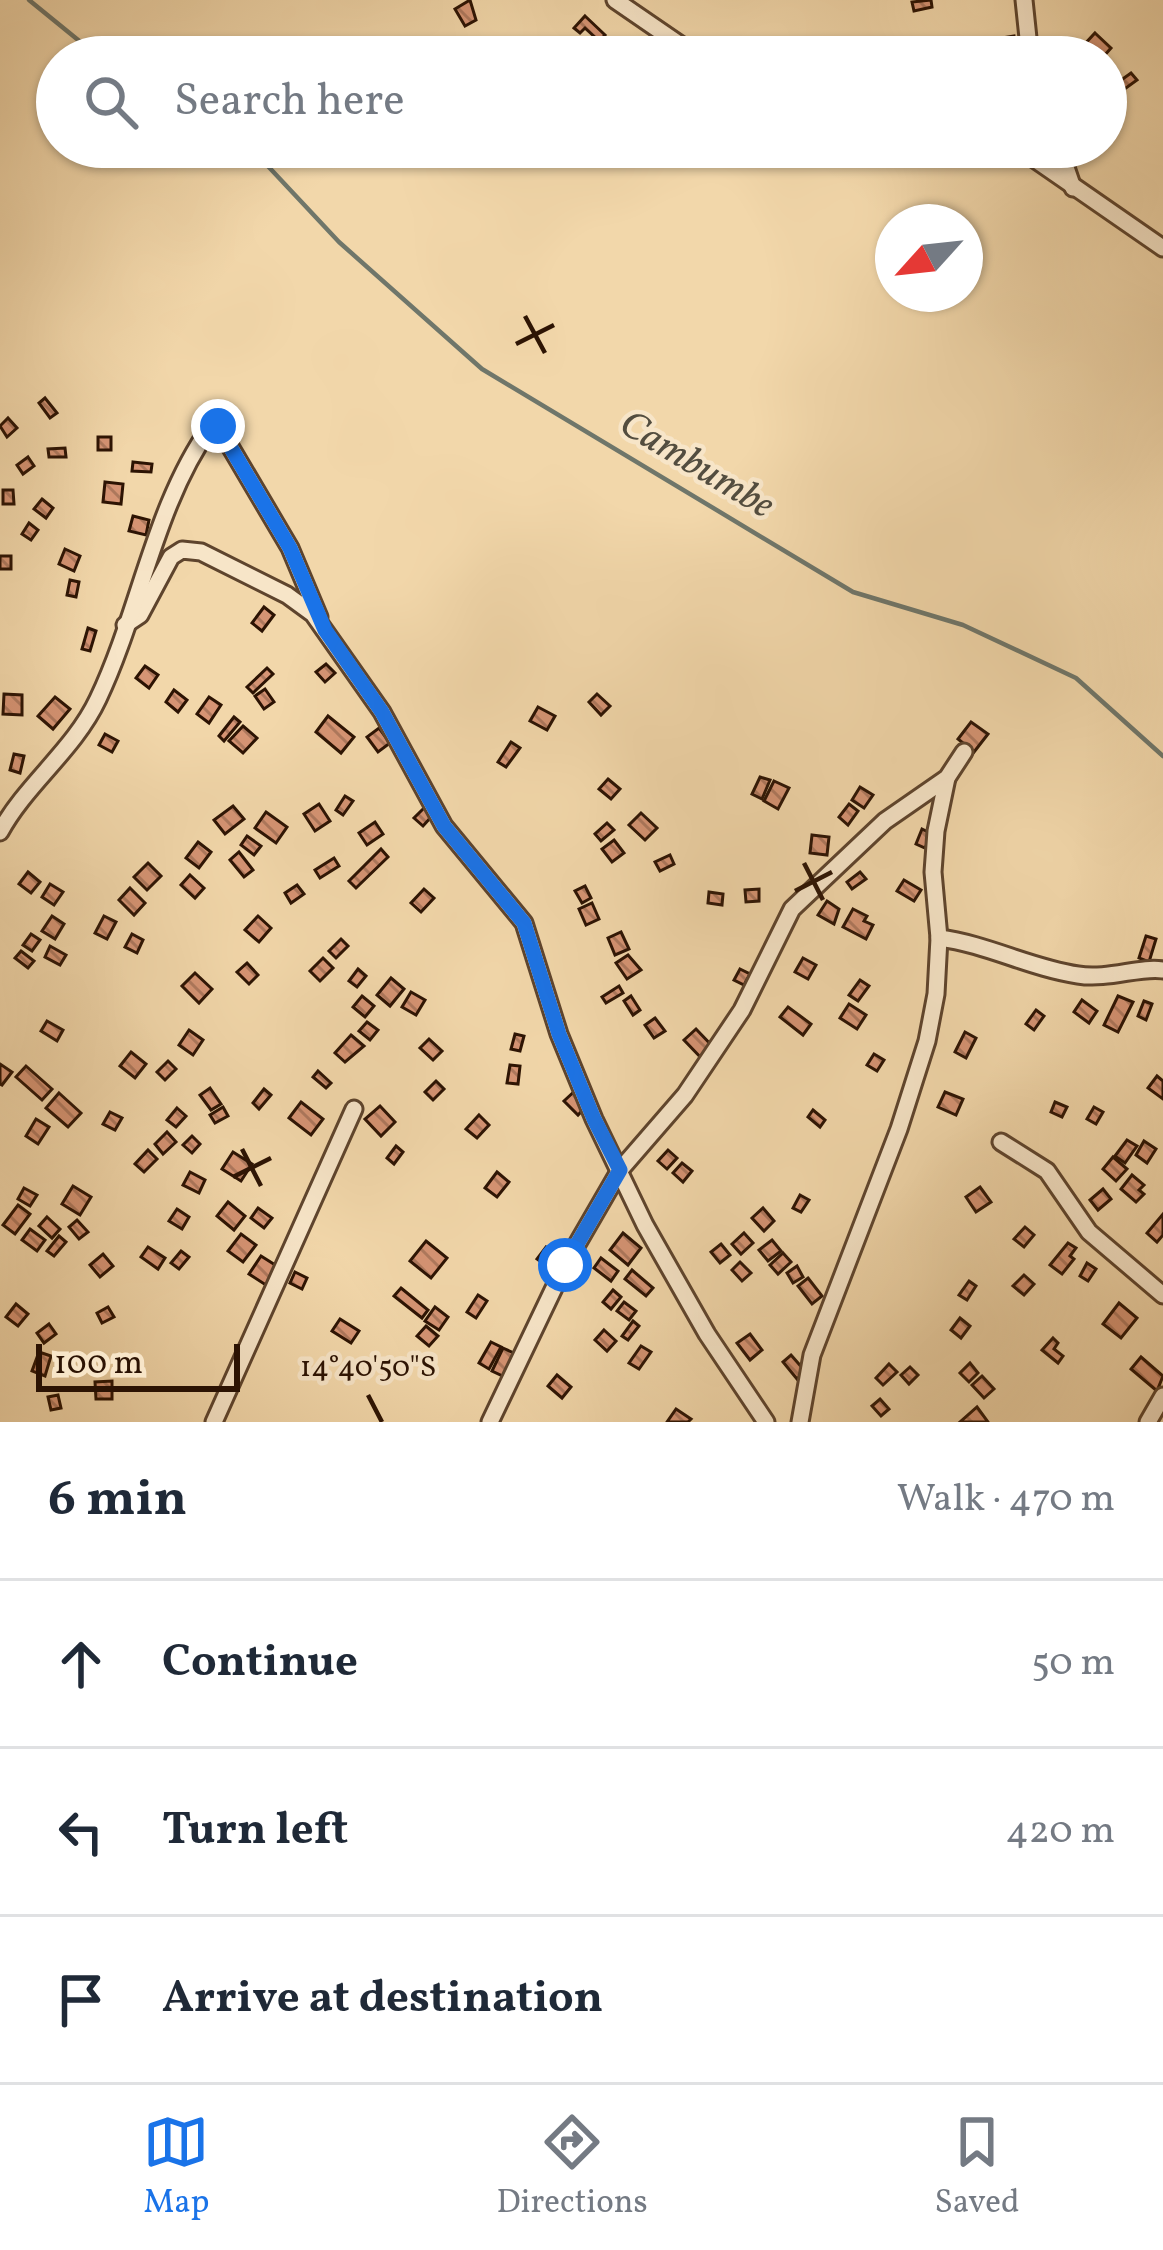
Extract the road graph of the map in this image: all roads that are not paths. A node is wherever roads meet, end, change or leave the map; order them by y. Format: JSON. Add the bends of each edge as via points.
{"nodes":[{"id":1,"x":615,"y":0,"type":"edge"},
{"id":2,"x":1024,"y":0,"type":"edge"},
{"id":3,"x":667,"y":36,"type":"edge"},
{"id":4,"x":1028,"y":36,"type":"edge"},
{"id":5,"x":1046,"y":168,"type":"edge"},
{"id":6,"x":1066,"y":168,"type":"edge"},
{"id":7,"x":1073,"y":188,"type":"junction"},
{"id":8,"x":1163,"y":248,"type":"edge"},
{"id":9,"x":125,"y":625,"type":"junction"},
{"id":10,"x":325,"y":630,"type":"junction"},
{"id":11,"x":964,"y":752,"type":"dead end"},
{"id":12,"x":946,"y":778,"type":"junction"},
{"id":13,"x":0,"y":832,"type":"edge"},
{"id":14,"x":939,"y":938,"type":"junction"},
{"id":15,"x":1163,"y":970,"type":"edge"},
{"id":16,"x":354,"y":1109,"type":"dead end"},
{"id":17,"x":1001,"y":1142,"type":"dead end"},
{"id":18,"x":620,"y":1170,"type":"junction"},
{"id":19,"x":1163,"y":1295,"type":"edge"},
{"id":20,"x":1163,"y":1396,"type":"edge"},
{"id":21,"x":214,"y":1422,"type":"edge"},
{"id":22,"x":490,"y":1422,"type":"edge"},
{"id":23,"x":766,"y":1422,"type":"edge"},
{"id":24,"x":800,"y":1422,"type":"edge"},
{"id":25,"x":1148,"y":1422,"type":"edge"}],
"edges":[{"from":1,"to":3,"type":"street"},
{"from":2,"to":4,"type":"street"},
{"from":5,"to":7,"type":"street"},
{"from":6,"to":7,"type":"street"},
{"from":7,"to":8,"type":"street"},
{"from":9,"to":10,"type":"street","via":[[140,615],[171,557],[190,550],[287,595]]},
{"from":9,"to":10,"type":"street","via":[[171,505],[214,424],[290,548]]},
{"from":9,"to":13,"type":"street","via":[[83,727]]},
{"from":10,"to":18,"type":"street","via":[[382,712],[444,826],[524,923],[559,1034]]},
{"from":11,"to":12,"type":"street"},
{"from":12,"to":14,"type":"street","via":[[933,872]]},
{"from":12,"to":18,"type":"street","via":[[885,821],[792,908],[742,1010],[685,1095]]},
{"from":14,"to":15,"type":"street","via":[[1077,975]]},
{"from":14,"to":24,"type":"street","via":[[919,1070],[812,1355]]},
{"from":16,"to":21,"type":"street"},
{"from":17,"to":19,"type":"street","via":[[1047,1171],[1089,1232]]},
{"from":18,"to":22,"type":"street"},
{"from":18,"to":23,"type":"street","via":[[707,1334]]},
{"from":20,"to":25,"type":"street"}]}
